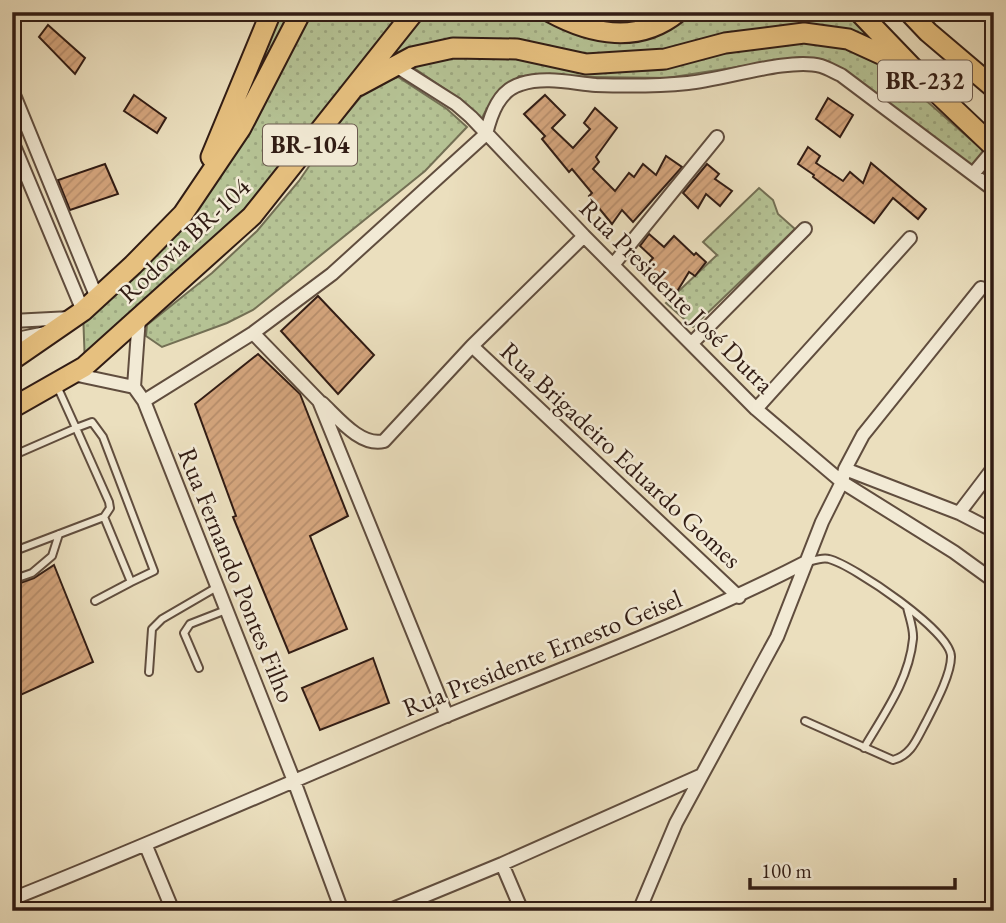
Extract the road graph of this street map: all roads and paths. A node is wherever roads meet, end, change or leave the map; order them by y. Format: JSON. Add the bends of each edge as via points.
{"nodes":[{"id":1,"x":271,"y":12,"type":"edge"},
{"id":2,"x":301,"y":12,"type":"edge"},
{"id":3,"x":414,"y":12,"type":"edge"},
{"id":4,"x":550,"y":12,"type":"edge"},
{"id":5,"x":678,"y":12,"type":"edge"},
{"id":6,"x":859,"y":12,"type":"edge"},
{"id":7,"x":909,"y":12,"type":"edge"},
{"id":8,"x":915,"y":12,"type":"edge"},
{"id":9,"x":928,"y":32,"type":"junction"},
{"id":10,"x":396,"y":66,"type":"junction"},
{"id":11,"x":358,"y":86,"type":"junction"},
{"id":12,"x":994,"y":88,"type":"edge"},
{"id":13,"x":934,"y":89,"type":"junction"},
{"id":14,"x":12,"y":90,"type":"edge"},
{"id":15,"x":486,"y":134,"type":"junction"},
{"id":16,"x":718,"y":138,"type":"dead end"},
{"id":17,"x":12,"y":141,"type":"edge"},
{"id":18,"x":994,"y":148,"type":"edge"},
{"id":19,"x":974,"y":174,"type":"junction"},
{"id":20,"x":994,"y":190,"type":"edge"},
{"id":21,"x":194,"y":198,"type":"junction"},
{"id":22,"x":805,"y":229,"type":"dead end"},
{"id":23,"x":584,"y":236,"type":"junction"},
{"id":24,"x":910,"y":238,"type":"dead end"},
{"id":25,"x":613,"y":265,"type":"junction"},
{"id":26,"x":981,"y":288,"type":"dead end"},
{"id":27,"x":85,"y":309,"type":"junction"},
{"id":28,"x":139,"y":317,"type":"junction"},
{"id":29,"x":12,"y":321,"type":"edge"},
{"id":30,"x":56,"y":331,"type":"junction"},
{"id":31,"x":253,"y":333,"type":"junction"},
{"id":32,"x":12,"y":340,"type":"edge"},
{"id":33,"x":692,"y":343,"type":"junction"},
{"id":34,"x":472,"y":346,"type":"junction"},
{"id":35,"x":12,"y":360,"type":"edge"},
{"id":36,"x":64,"y":378,"type":"junction"},
{"id":37,"x":134,"y":387,"type":"junction"},
{"id":38,"x":144,"y":401,"type":"junction"},
{"id":39,"x":319,"y":401,"type":"junction"},
{"id":40,"x":12,"y":408,"type":"edge"},
{"id":41,"x":756,"y":409,"type":"junction"},
{"id":42,"x":76,"y":428,"type":"junction"},
{"id":43,"x":12,"y":456,"type":"edge"},
{"id":44,"x":994,"y":467,"type":"edge"},
{"id":45,"x":845,"y":469,"type":"junction"},
{"id":46,"x":842,"y":482,"type":"junction"},
{"id":47,"x":959,"y":513,"type":"junction"},
{"id":48,"x":104,"y":517,"type":"junction"},
{"id":49,"x":994,"y":531,"type":"edge"},
{"id":50,"x":59,"y":534,"type":"junction"},
{"id":51,"x":12,"y":552,"type":"edge"},
{"id":52,"x":806,"y":562,"type":"junction"},
{"id":53,"x":12,"y":580,"type":"edge"},
{"id":54,"x":994,"y":581,"type":"edge"},
{"id":55,"x":131,"y":582,"type":"junction"},
{"id":56,"x":217,"y":587,"type":"junction"},
{"id":57,"x":739,"y":597,"type":"junction"},
{"id":58,"x":95,"y":601,"type":"dead end"},
{"id":59,"x":907,"y":606,"type":"junction"},
{"id":60,"x":226,"y":610,"type":"junction"},
{"id":61,"x":199,"y":668,"type":"dead end"},
{"id":62,"x":149,"y":672,"type":"dead end"},
{"id":63,"x":447,"y":716,"type":"junction"},
{"id":64,"x":805,"y":721,"type":"dead end"},
{"id":65,"x":864,"y":748,"type":"junction"},
{"id":66,"x":702,"y":775,"type":"junction"},
{"id":67,"x":294,"y":781,"type":"junction"},
{"id":68,"x":146,"y":846,"type":"junction"},
{"id":69,"x":502,"y":864,"type":"junction"},
{"id":70,"x":12,"y":899,"type":"edge"},
{"id":71,"x":173,"y":911,"type":"edge"},
{"id":72,"x":342,"y":911,"type":"edge"},
{"id":73,"x":388,"y":911,"type":"edge"},
{"id":74,"x":522,"y":911,"type":"edge"},
{"id":75,"x":639,"y":911,"type":"edge"}],
"edges":[{"from":1,"to":21,"type":"highway"},
{"from":2,"to":21,"type":"highway","name":"Rodovia BR-104","number":"BR-104","via":[[241,128]]},
{"from":3,"to":11,"type":"highway","name":"Rodovia BR-104","number":"BR-104"},
{"from":4,"to":5,"type":"highway","via":[[571,24],[632,34],[664,23]]},
{"from":6,"to":13,"type":"highway","number":"BR-232"},
{"from":7,"to":9,"type":"highway","number":"BR-232"},
{"from":8,"to":9,"type":"highway"},
{"from":9,"to":12,"type":"highway","number":"BR-232"},
{"from":10,"to":11,"type":"highway"},
{"from":10,"to":13,"type":"highway","via":[[412,57],[453,48],[517,49],[586,64],[665,59],[725,43],[804,33],[848,39],[894,60]]},
{"from":10,"to":15,"type":"street","name":"Rua Presidente José Dutra","via":[[456,104]]},
{"from":11,"to":28,"type":"highway","name":"Rodovia BR-104","number":"BR-104","via":[[252,216]]},
{"from":13,"to":18,"type":"highway","number":"BR-232"},
{"from":14,"to":27,"type":"street"},
{"from":15,"to":19,"type":"street","via":[[490,115],[502,96],[522,83],[690,83],[799,64],[841,75]]},
{"from":15,"to":23,"type":"street","name":"Rua Presidente José Dutra"},
{"from":15,"to":31,"type":"street","via":[[332,274]]},
{"from":16,"to":25,"type":"street"},
{"from":17,"to":27,"type":"street"},
{"from":18,"to":19,"type":"street"},
{"from":19,"to":20,"type":"street"},
{"from":21,"to":27,"type":"highway","name":"Rodovia BR-104","number":"BR-104","via":[[161,237]]},
{"from":22,"to":33,"type":"street"},
{"from":23,"to":25,"type":"street","name":"Rua Presidente José Dutra"},
{"from":23,"to":34,"type":"street"},
{"from":24,"to":41,"type":"street"},
{"from":25,"to":33,"type":"street","name":"Rua Presidente José Dutra"},
{"from":26,"to":45,"type":"street","via":[[863,435]]},
{"from":27,"to":29,"type":"street"},
{"from":27,"to":30,"type":"highway","name":"Rodovia BR-104","number":"BR-104"},
{"from":28,"to":36,"type":"highway","name":"Rodovia BR-104","number":"BR-104","via":[[84,367]]},
{"from":28,"to":37,"type":"street"},
{"from":30,"to":32,"type":"street"},
{"from":30,"to":35,"type":"highway","name":"Rodovia BR-104","number":"BR-104"},
{"from":31,"to":38,"type":"street"},
{"from":31,"to":39,"type":"street"},
{"from":33,"to":41,"type":"street","name":"Rua Presidente José Dutra"},
{"from":34,"to":39,"type":"street","via":[[384,442],[357,434]]},
{"from":34,"to":57,"type":"street","name":"Rua Brigadeiro Eduardo Gomes"},
{"from":36,"to":37,"type":"street"},
{"from":36,"to":40,"type":"highway","name":"Rodovia BR-104","number":"BR-104"},
{"from":36,"to":42,"type":"lane"},
{"from":37,"to":38,"type":"street","name":"Rua Fernando Pontes Filho"},
{"from":38,"to":56,"type":"street","name":"Rua Fernando Pontes Filho"},
{"from":39,"to":63,"type":"street"},
{"from":41,"to":46,"type":"street","name":"Rua Presidente José Dutra"},
{"from":42,"to":43,"type":"lane"},
{"from":42,"to":48,"type":"lane","via":[[109,502]]},
{"from":42,"to":55,"type":"lane","via":[[92,422],[103,437],[154,571]]},
{"from":44,"to":47,"type":"street"},
{"from":45,"to":46,"type":"street"},
{"from":45,"to":47,"type":"street"},
{"from":46,"to":52,"type":"street"},
{"from":46,"to":54,"type":"street","name":"Rua Presidente José Dutra"},
{"from":47,"to":49,"type":"street"},
{"from":48,"to":50,"type":"lane"},
{"from":48,"to":55,"type":"lane"},
{"from":50,"to":51,"type":"lane"},
{"from":50,"to":53,"type":"lane","via":[[52,556],[32,573]]},
{"from":52,"to":57,"type":"street","name":"Rua Presidente Ernesto Geisel"},
{"from":52,"to":59,"type":"lane","via":[[826,558],[844,564]]},
{"from":52,"to":66,"type":"street","via":[[778,637]]},
{"from":55,"to":58,"type":"lane"},
{"from":56,"to":60,"type":"street","name":"Rua Fernando Pontes Filho"},
{"from":56,"to":62,"type":"lane","via":[[152,629]]},
{"from":57,"to":63,"type":"street","name":"Rua Presidente Ernesto Geisel"},
{"from":59,"to":65,"type":"lane","via":[[913,637],[908,667]]},
{"from":59,"to":65,"type":"lane","via":[[947,644],[951,656],[940,696],[902,758],[893,760]]},
{"from":60,"to":61,"type":"lane","via":[[190,624],[184,633]]},
{"from":60,"to":67,"type":"street","name":"Rua Fernando Pontes Filho"},
{"from":63,"to":67,"type":"street","name":"Rua Presidente Ernesto Geisel"},
{"from":64,"to":65,"type":"lane"},
{"from":66,"to":69,"type":"street"},
{"from":66,"to":75,"type":"street"},
{"from":67,"to":68,"type":"street","name":"Rua Presidente Ernesto Geisel"},
{"from":67,"to":72,"type":"street","name":"Rua Fernando Pontes Filho"},
{"from":68,"to":70,"type":"street","name":"Rua Presidente Ernesto Geisel"},
{"from":68,"to":71,"type":"street"},
{"from":69,"to":73,"type":"street"},
{"from":69,"to":74,"type":"street"}]}
